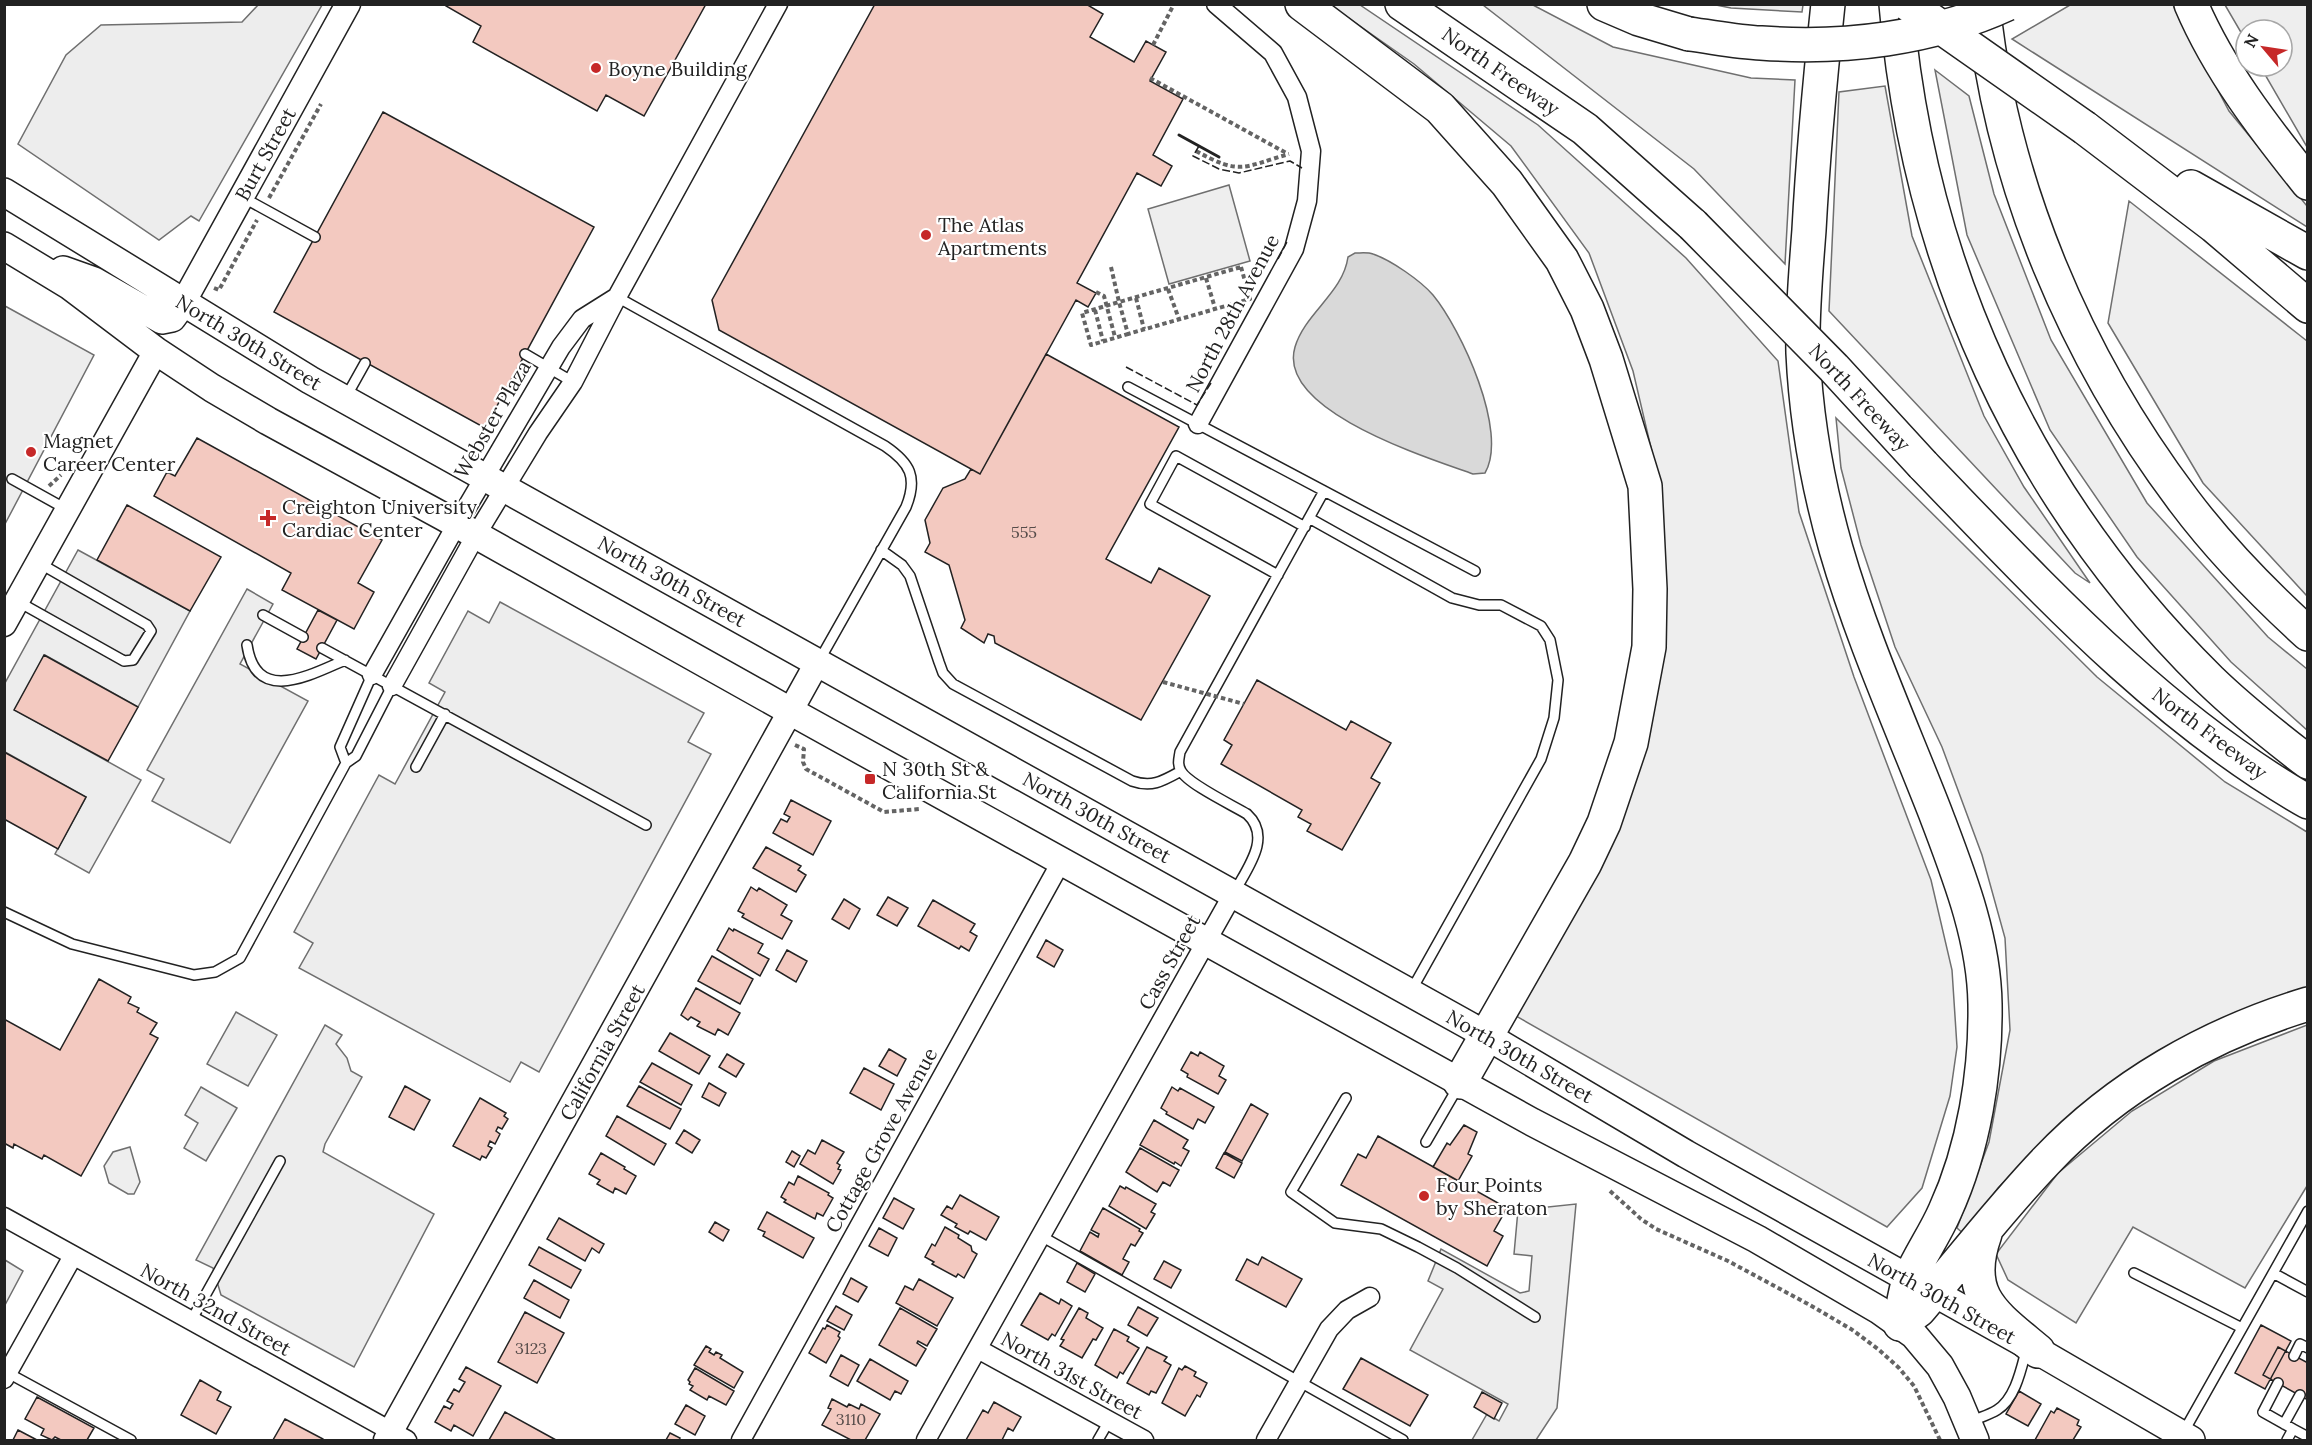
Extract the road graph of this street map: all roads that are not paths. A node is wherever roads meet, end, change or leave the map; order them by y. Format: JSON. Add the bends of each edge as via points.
{"nodes":[{"id":1,"x":348,"y":4,"type":"edge"},
{"id":2,"x":778,"y":4,"type":"edge"},
{"id":3,"x":1216,"y":4,"type":"edge"},
{"id":4,"x":1302,"y":4,"type":"edge"},
{"id":5,"x":1402,"y":4,"type":"edge"},
{"id":6,"x":1441,"y":4,"type":"edge"},
{"id":7,"x":1604,"y":4,"type":"edge"},
{"id":8,"x":1828,"y":4,"type":"edge"},
{"id":9,"x":1896,"y":4,"type":"edge"},
{"id":10,"x":1908,"y":4,"type":"edge"},
{"id":11,"x":1983,"y":4,"type":"edge"},
{"id":12,"x":2007,"y":4,"type":"edge"},
{"id":13,"x":2191,"y":4,"type":"edge"},
{"id":14,"x":2085,"y":128,"type":"junction"},
{"id":15,"x":1585,"y":129,"type":"junction"},
{"id":16,"x":2307,"y":183,"type":"edge"},
{"id":17,"x":4,"y":192,"type":"edge"},
{"id":18,"x":242,"y":196,"type":"junction"},
{"id":19,"x":315,"y":237,"type":"dead end"},
{"id":20,"x":13,"y":251,"type":"edge"},
{"id":21,"x":2307,"y":253,"type":"edge"},
{"id":22,"x":617,"y":297,"type":"junction"},
{"id":23,"x":183,"y":303,"type":"junction"},
{"id":24,"x":2307,"y":306,"type":"edge"},
{"id":25,"x":156,"y":351,"type":"junction"},
{"id":26,"x":525,"y":354,"type":"dead end"},
{"id":27,"x":365,"y":363,"type":"dead end"},
{"id":28,"x":547,"y":368,"type":"junction"},
{"id":29,"x":573,"y":382,"type":"junction"},
{"id":30,"x":1128,"y":387,"type":"dead end"},
{"id":31,"x":345,"y":399,"type":"junction"},
{"id":32,"x":1198,"y":424,"type":"junction"},
{"id":33,"x":12,"y":479,"type":"dead end"},
{"id":34,"x":495,"y":482,"type":"junction"},
{"id":35,"x":1324,"y":491,"type":"junction"},
{"id":36,"x":68,"y":510,"type":"junction"},
{"id":37,"x":1307,"y":523,"type":"junction"},
{"id":38,"x":466,"y":529,"type":"junction"},
{"id":39,"x":881,"y":550,"type":"junction"},
{"id":40,"x":38,"y":563,"type":"junction"},
{"id":41,"x":1474,"y":572,"type":"dead end"},
{"id":42,"x":1278,"y":575,"type":"junction"},
{"id":43,"x":17,"y":601,"type":"junction"},
{"id":44,"x":263,"y":615,"type":"dead end"},
{"id":45,"x":4,"y":624,"type":"edge"},
{"id":46,"x":2307,"y":634,"type":"edge"},
{"id":47,"x":303,"y":637,"type":"dead end"},
{"id":48,"x":247,"y":645,"type":"dead end"},
{"id":49,"x":322,"y":648,"type":"dead end"},
{"id":50,"x":345,"y":660,"type":"junction"},
{"id":51,"x":817,"y":663,"type":"junction"},
{"id":52,"x":372,"y":675,"type":"junction"},
{"id":53,"x":392,"y":686,"type":"junction"},
{"id":54,"x":790,"y":711,"type":"junction"},
{"id":55,"x":445,"y":714,"type":"junction"},
{"id":56,"x":2307,"y":762,"type":"edge"},
{"id":57,"x":346,"y":763,"type":"junction"},
{"id":58,"x":416,"y":767,"type":"dead end"},
{"id":59,"x":1181,"y":771,"type":"junction"},
{"id":60,"x":2307,"y":802,"type":"edge"},
{"id":61,"x":646,"y":825,"type":"dead end"},
{"id":62,"x":1061,"y":862,"type":"junction"},
{"id":63,"x":1233,"y":894,"type":"junction"},
{"id":64,"x":4,"y":912,"type":"edge"},
{"id":65,"x":1206,"y":941,"type":"junction"},
{"id":66,"x":1410,"y":993,"type":"junction"},
{"id":67,"x":2307,"y":1004,"type":"edge"},
{"id":68,"x":1487,"y":1036,"type":"junction"},
{"id":69,"x":1460,"y":1082,"type":"junction"},
{"id":70,"x":1346,"y":1098,"type":"dead end"},
{"id":71,"x":1426,"y":1142,"type":"dead end"},
{"id":72,"x":280,"y":1161,"type":"dead end"},
{"id":73,"x":2307,"y":1212,"type":"edge"},
{"id":74,"x":4,"y":1217,"type":"edge"},
{"id":75,"x":2298,"y":1228,"type":"junction"},
{"id":76,"x":1987,"y":1229,"type":"junction"},
{"id":77,"x":2307,"y":1233,"type":"edge"},
{"id":78,"x":1041,"y":1236,"type":"junction"},
{"id":79,"x":73,"y":1256,"type":"junction"},
{"id":80,"x":2134,"y":1273,"type":"dead end"},
{"id":81,"x":2273,"y":1273,"type":"junction"},
{"id":82,"x":1921,"y":1287,"type":"junction"},
{"id":83,"x":2307,"y":1292,"type":"edge"},
{"id":84,"x":1370,"y":1297,"type":"dead end"},
{"id":85,"x":1535,"y":1317,"type":"dead end"},
{"id":86,"x":191,"y":1322,"type":"junction"},
{"id":87,"x":1900,"y":1324,"type":"junction"},
{"id":88,"x":2242,"y":1328,"type":"junction"},
{"id":89,"x":978,"y":1348,"type":"junction"},
{"id":90,"x":2032,"y":1348,"type":"junction"},
{"id":91,"x":2307,"y":1348,"type":"edge"},
{"id":92,"x":2294,"y":1356,"type":"dead end"},
{"id":93,"x":6,"y":1376,"type":"edge"},
{"id":94,"x":1299,"y":1381,"type":"junction"},
{"id":95,"x":2278,"y":1383,"type":"dead end"},
{"id":96,"x":2300,"y":1395,"type":"dead end"},
{"id":97,"x":1109,"y":1421,"type":"junction"},
{"id":98,"x":2288,"y":1427,"type":"junction"},
{"id":99,"x":1971,"y":1432,"type":"edge"},
{"id":100,"x":2306,"y":1433,"type":"edge"},
{"id":101,"x":395,"y":1438,"type":"edge"},
{"id":102,"x":2187,"y":1438,"type":"edge"},
{"id":103,"x":131,"y":1440,"type":"edge"},
{"id":104,"x":741,"y":1440,"type":"edge"},
{"id":105,"x":926,"y":1440,"type":"edge"},
{"id":106,"x":1098,"y":1440,"type":"edge"},
{"id":107,"x":1144,"y":1440,"type":"edge"},
{"id":108,"x":1266,"y":1440,"type":"edge"},
{"id":109,"x":1403,"y":1440,"type":"edge"},
{"id":110,"x":2287,"y":1440,"type":"edge"}],
"edges":[{"from":1,"to":18,"type":"street","name":"Burt Street"},
{"from":2,"to":22,"type":"street","name":"Webster Plaza"},
{"from":3,"to":32,"type":"street","name":"North 28th Avenue","via":[[1273,53],[1297,98],[1311,151],[1307,201],[1294,249]]},
{"from":4,"to":68,"type":"highway","via":[[1440,108],[1507,183],[1562,260],[1606,358],[1645,486],[1650,589],[1648,647],[1631,743],[1604,823],[1585,863]]},
{"from":5,"to":15,"type":"highway","name":"North Freeway"},
{"from":6,"to":15,"type":"highway"},
{"from":7,"to":12,"type":"highway","bridge":true,"via":[[1689,34],[1760,44],[1835,45],[1886,40],[1963,22]]},
{"from":8,"to":82,"type":"highway","via":[[1803,319],[1810,426],[1825,505],[1844,572],[1970,910],[1985,1001],[1984,1054],[1975,1114]]},
{"from":9,"to":56,"type":"highway","via":[[1913,133],[1930,206],[1965,310],[2008,408],[2067,507],[2136,600],[2212,682]]},
{"from":10,"to":14,"type":"highway","bridge":true},
{"from":11,"to":46,"type":"highway","via":[[1987,42],[2015,162],[2052,270],[2085,344],[2184,502],[2234,561]]},
{"from":13,"to":16,"type":"highway","via":[[2257,118]]},
{"from":14,"to":21,"type":"highway"},
{"from":14,"to":24,"type":"highway","via":[[2214,226]]},
{"from":15,"to":60,"type":"highway","name":"North Freeway","bridge":true,"via":[[1693,225],[2057,603],[2138,678],[2228,750]]},
{"from":17,"to":23,"type":"main road","name":"North 30th Street"},
{"from":18,"to":19,"type":"lane"},
{"from":18,"to":23,"type":"street","name":"Burt Street"},
{"from":20,"to":23,"type":"main road","via":[[94,281],[162,320],[172,318]]},
{"from":20,"to":25,"type":"main road","name":"North 30th Street","via":[[70,286]]},
{"from":22,"to":28,"type":"street","name":"Webster Plaza","via":[[582,320]]},
{"from":22,"to":29,"type":"street","name":"Webster Plaza"},
{"from":22,"to":39,"type":"lane","via":[[885,446],[904,461],[911,475],[910,496]]},
{"from":23,"to":31,"type":"main road","name":"North 30th Street"},
{"from":25,"to":36,"type":"street"},
{"from":25,"to":38,"type":"main road","name":"North 30th Street","via":[[254,412]]},
{"from":26,"to":28,"type":"lane"},
{"from":27,"to":31,"type":"lane"},
{"from":28,"to":29,"type":"lane"},
{"from":28,"to":34,"type":"street","name":"Webster Plaza"},
{"from":29,"to":34,"type":"street","name":"Webster Plaza","via":[[538,433]]},
{"from":30,"to":32,"type":"lane"},
{"from":31,"to":34,"type":"main road","name":"North 30th Street"},
{"from":32,"to":35,"type":"lane"},
{"from":33,"to":36,"type":"lane"},
{"from":34,"to":38,"type":"street","name":"Webster Plaza"},
{"from":34,"to":51,"type":"main road","name":"North 30th Street"},
{"from":35,"to":37,"type":"lane"},
{"from":35,"to":41,"type":"lane"},
{"from":36,"to":40,"type":"street"},
{"from":37,"to":42,"type":"lane"},
{"from":37,"to":42,"type":"lane","via":[[1176,456],[1149,504]]},
{"from":37,"to":66,"type":"lane","via":[[1452,598],[1479,605],[1501,605],[1541,626],[1550,640],[1558,680],[1554,718],[1541,759]]},
{"from":38,"to":52,"type":"street","name":"Webster Plaza"},
{"from":38,"to":53,"type":"street","name":"Webster Plaza"},
{"from":38,"to":54,"type":"main road","name":"North 30th Street"},
{"from":39,"to":51,"type":"lane"},
{"from":39,"to":59,"type":"lane","via":[[910,576],[943,673],[952,684],[1132,781],[1156,785]]},
{"from":40,"to":43,"type":"street"},
{"from":40,"to":43,"type":"lane","via":[[147,625],[149,636],[133,660],[123,661]]},
{"from":42,"to":59,"type":"lane","via":[[1180,752]]},
{"from":43,"to":45,"type":"street"},
{"from":44,"to":47,"type":"lane"},
{"from":48,"to":50,"type":"lane","via":[[257,670],[282,682]]},
{"from":49,"to":50,"type":"lane"},
{"from":50,"to":52,"type":"lane"},
{"from":51,"to":54,"type":"street","name":"California Street"},
{"from":51,"to":63,"type":"main road","name":"North 30th Street"},
{"from":52,"to":53,"type":"lane"},
{"from":52,"to":57,"type":"lane","via":[[340,747]]},
{"from":53,"to":55,"type":"lane"},
{"from":53,"to":57,"type":"lane","via":[[356,756]]},
{"from":54,"to":62,"type":"main road","name":"North 30th Street"},
{"from":54,"to":101,"type":"street","name":"California Street"},
{"from":55,"to":58,"type":"lane"},
{"from":55,"to":61,"type":"lane"},
{"from":57,"to":64,"type":"lane","via":[[240,958],[215,972],[194,975],[72,944]]},
{"from":59,"to":63,"type":"lane","name":"Cass Street","via":[[1254,821],[1259,836],[1257,846]]},
{"from":62,"to":65,"type":"main road","name":"North 30th Street"},
{"from":62,"to":104,"type":"street","name":"Cottage Grove Avenue"},
{"from":63,"to":65,"type":"street","name":"Cass Street"},
{"from":63,"to":66,"type":"main road","name":"North 30th Street"},
{"from":65,"to":69,"type":"main road","name":"North 30th Street"},
{"from":65,"to":78,"type":"street","name":"Cass Street"},
{"from":66,"to":68,"type":"main road","name":"North 30th Street"},
{"from":67,"to":76,"type":"highway","via":[[2203,1044],[2120,1096],[2046,1160]]},
{"from":68,"to":69,"type":"highway"},
{"from":68,"to":82,"type":"main road","name":"North 30th Street"},
{"from":69,"to":71,"type":"lane"},
{"from":69,"to":87,"type":"main road","name":"North 30th Street","via":[[1757,1239]]},
{"from":70,"to":85,"type":"lane","via":[[1292,1192],[1335,1223],[1381,1229],[1418,1247]]},
{"from":72,"to":86,"type":"lane"},
{"from":73,"to":75,"type":"lane"},
{"from":74,"to":79,"type":"street","name":"North 32nd Street"},
{"from":75,"to":77,"type":"lane"},
{"from":75,"to":81,"type":"lane"},
{"from":76,"to":82,"type":"highway"},
{"from":76,"to":90,"type":"highway","via":[[1979,1252],[1979,1286],[1987,1304]]},
{"from":78,"to":89,"type":"street","name":"Cass Street"},
{"from":78,"to":94,"type":"lane"},
{"from":79,"to":86,"type":"street","name":"North 32nd Street"},
{"from":79,"to":93,"type":"street"},
{"from":80,"to":88,"type":"lane"},
{"from":81,"to":83,"type":"lane"},
{"from":81,"to":88,"type":"lane"},
{"from":82,"to":87,"type":"highway","via":[[1919,1310]]},
{"from":82,"to":90,"type":"main road","name":"North 30th Street"},
{"from":84,"to":94,"type":"street","via":[[1337,1319]]},
{"from":86,"to":101,"type":"street","name":"North 32nd Street"},
{"from":87,"to":99,"type":"main road","name":"North 30th Street","via":[[1940,1366]]},
{"from":88,"to":102,"type":"lane"},
{"from":89,"to":97,"type":"street","name":"North 31st Street"},
{"from":89,"to":105,"type":"street","name":"Cass Street"},
{"from":90,"to":99,"type":"lane","via":[[2004,1404]]},
{"from":90,"to":102,"type":"main road","name":"North 30th Street"},
{"from":91,"to":92,"type":"lane","via":[[2300,1344]]},
{"from":93,"to":103,"type":"lane"},
{"from":94,"to":108,"type":"street"},
{"from":94,"to":109,"type":"lane"},
{"from":95,"to":98,"type":"lane","via":[[2263,1412]]},
{"from":96,"to":98,"type":"lane"},
{"from":97,"to":106,"type":"lane"},
{"from":97,"to":107,"type":"street","name":"North 31st Street"},
{"from":98,"to":100,"type":"lane"},
{"from":98,"to":110,"type":"lane"}]}
